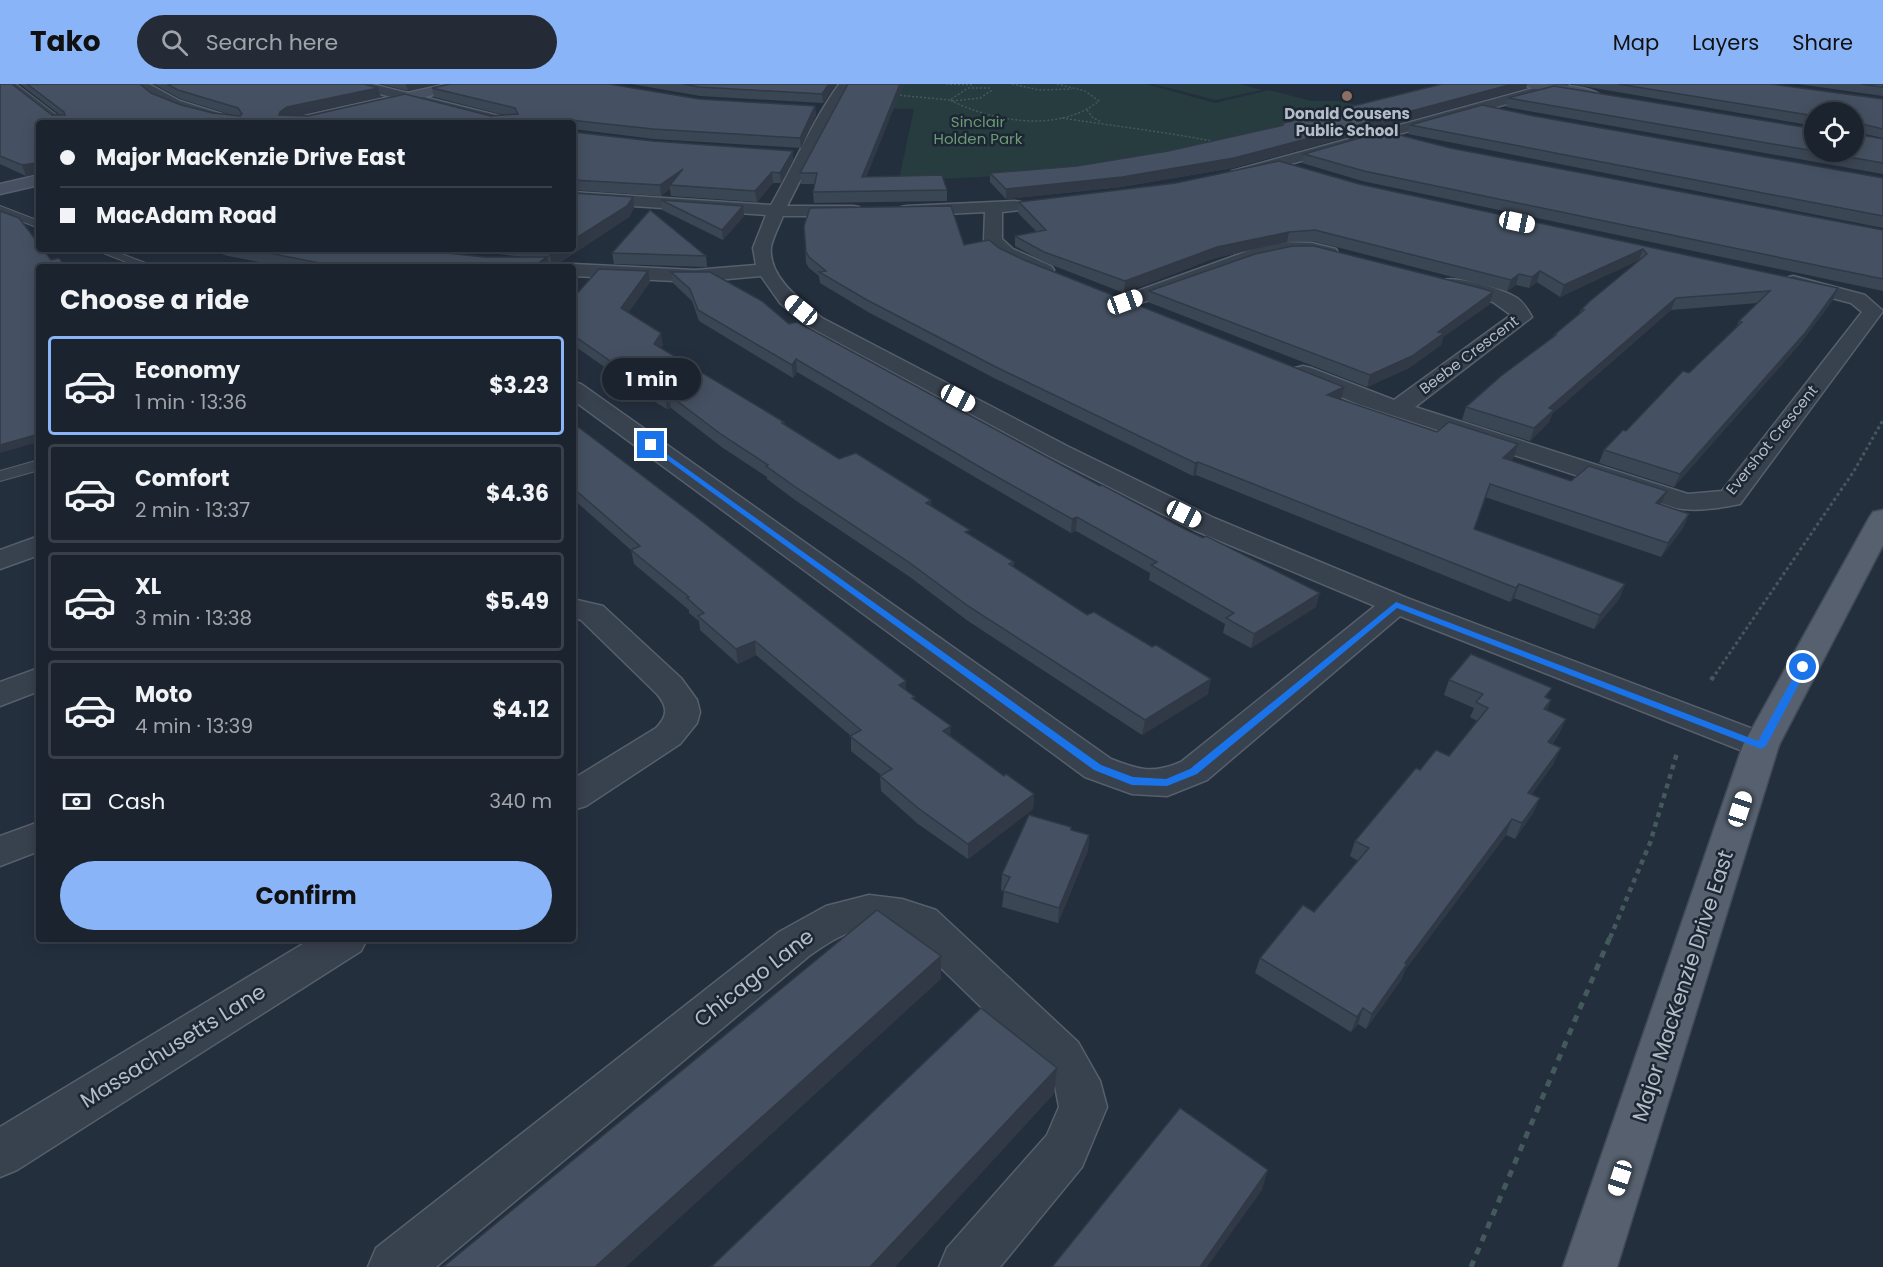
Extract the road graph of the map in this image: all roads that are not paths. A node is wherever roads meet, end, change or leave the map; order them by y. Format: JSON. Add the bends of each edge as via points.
{"nodes":[{"id":1,"x":11,"y":84,"type":"edge"},
{"id":2,"x":140,"y":84,"type":"edge"},
{"id":3,"x":357,"y":84,"type":"edge"},
{"id":4,"x":464,"y":84,"type":"edge"},
{"id":5,"x":844,"y":84,"type":"edge"},
{"id":6,"x":1530,"y":84,"type":"edge"},
{"id":7,"x":1557,"y":86,"type":"edge"},
{"id":8,"x":409,"y":97,"type":"junction"},
{"id":9,"x":1612,"y":99,"type":"edge"},
{"id":10,"x":1480,"y":107,"type":"junction"},
{"id":11,"x":1511,"y":114,"type":"edge"},
{"id":12,"x":59,"y":120,"type":"edge"},
{"id":13,"x":226,"y":120,"type":"edge"},
{"id":14,"x":305,"y":120,"type":"edge"},
{"id":15,"x":499,"y":120,"type":"edge"},
{"id":16,"x":1381,"y":134,"type":"junction"},
{"id":17,"x":1415,"y":142,"type":"edge"},
{"id":18,"x":1277,"y":163,"type":"junction"},
{"id":19,"x":1318,"y":175,"type":"edge"},
{"id":20,"x":1223,"y":177,"type":"edge"},
{"id":21,"x":36,"y":181,"type":"edge"},
{"id":22,"x":0,"y":189,"type":"edge"},
{"id":23,"x":576,"y":197,"type":"edge"},
{"id":24,"x":1029,"y":204,"type":"edge"},
{"id":25,"x":994,"y":208,"type":"junction"},
{"id":26,"x":0,"y":209,"type":"edge"},
{"id":27,"x":776,"y":211,"type":"junction"},
{"id":28,"x":868,"y":211,"type":"edge"},
{"id":29,"x":891,"y":211,"type":"edge"},
{"id":30,"x":36,"y":224,"type":"edge"},
{"id":31,"x":107,"y":252,"type":"edge"},
{"id":32,"x":1345,"y":257,"type":"edge"},
{"id":33,"x":141,"y":264,"type":"edge"},
{"id":34,"x":766,"y":270,"type":"junction"},
{"id":35,"x":576,"y":272,"type":"edge"},
{"id":36,"x":1062,"y":277,"type":"edge"},
{"id":37,"x":1776,"y":279,"type":"edge"},
{"id":38,"x":1433,"y":280,"type":"edge"},
{"id":39,"x":1104,"y":293,"type":"edge"},
{"id":40,"x":1125,"y":302,"type":"junction"},
{"id":41,"x":1158,"y":315,"type":"edge"},
{"id":42,"x":1290,"y":368,"type":"edge"},
{"id":43,"x":576,"y":391,"type":"edge"},
{"id":44,"x":1397,"y":409,"type":"junction"},
{"id":45,"x":36,"y":466,"type":"edge"},
{"id":46,"x":0,"y":476,"type":"edge"},
{"id":47,"x":1883,"y":518,"type":"edge"},
{"id":48,"x":36,"y":546,"type":"edge"},
{"id":49,"x":0,"y":560,"type":"edge"},
{"id":50,"x":1396,"y":604,"type":"junction"},
{"id":51,"x":576,"y":609,"type":"edge"},
{"id":52,"x":36,"y":679,"type":"edge"},
{"id":53,"x":0,"y":694,"type":"edge"},
{"id":54,"x":1761,"y":746,"type":"junction"},
{"id":55,"x":576,"y":795,"type":"edge"},
{"id":56,"x":36,"y":837,"type":"edge"},
{"id":57,"x":0,"y":851,"type":"edge"},
{"id":58,"x":341,"y":942,"type":"edge"},
{"id":59,"x":0,"y":1154,"type":"edge"},
{"id":60,"x":395,"y":1267,"type":"edge"},
{"id":61,"x":966,"y":1267,"type":"edge"},
{"id":62,"x":1590,"y":1267,"type":"edge"}],
"edges":[{"from":1,"to":12,"type":"lane"},
{"from":2,"to":13,"type":"street","via":[[175,104]]},
{"from":3,"to":8,"type":"street"},
{"from":4,"to":8,"type":"street"},
{"from":5,"to":27,"type":"street","via":[[823,109]]},
{"from":6,"to":7,"type":"street"},
{"from":7,"to":9,"type":"street"},
{"from":7,"to":10,"type":"street"},
{"from":8,"to":14,"type":"street"},
{"from":8,"to":15,"type":"street"},
{"from":10,"to":11,"type":"street"},
{"from":10,"to":16,"type":"street"},
{"from":16,"to":17,"type":"street"},
{"from":16,"to":18,"type":"street"},
{"from":18,"to":19,"type":"street"},
{"from":18,"to":20,"type":"street"},
{"from":21,"to":22,"type":"street"},
{"from":23,"to":27,"type":"street"},
{"from":24,"to":25,"type":"street"},
{"from":25,"to":29,"type":"street"},
{"from":25,"to":36,"type":"street","via":[[993,240],[1006,252]]},
{"from":26,"to":30,"type":"lane"},
{"from":27,"to":28,"type":"street"},
{"from":27,"to":34,"type":"street","via":[[762,248]]},
{"from":31,"to":33,"type":"lane"},
{"from":32,"to":40,"type":"street","via":[[1312,249],[1281,249]]},
{"from":34,"to":35,"type":"street","via":[[695,276]]},
{"from":34,"to":50,"type":"street","via":[[787,299],[815,321],[896,366],[1204,524]]},
{"from":37,"to":44,"type":"street","name":"Evershot Crescent","via":[[1858,299],[1873,311],[1730,498],[1686,502]]},
{"from":38,"to":44,"type":"street","name":"Beebe Crescent","via":[[1508,301],[1519,309],[1522,318]]},
{"from":39,"to":40,"type":"street"},
{"from":40,"to":41,"type":"street"},
{"from":42,"to":44,"type":"street","name":"Evershot Crescent"},
{"from":43,"to":50,"type":"street","via":[[1098,768],[1132,781],[1167,783],[1194,771]]},
{"from":45,"to":46,"type":"lane"},
{"from":47,"to":54,"type":"main road","name":"Major MacKenzie Drive East"},
{"from":48,"to":49,"type":"street"},
{"from":50,"to":54,"type":"street"},
{"from":51,"to":55,"type":"street","via":[[592,613],[680,697],[684,708],[678,727],[668,736]]},
{"from":52,"to":53,"type":"street"},
{"from":54,"to":62,"type":"main road","name":"Major MacKenzie Drive East"},
{"from":56,"to":57,"type":"street"},
{"from":58,"to":59,"type":"street","name":"Massachusetts Lane"},
{"from":60,"to":61,"type":"street","name":"Chicago Lane","via":[[794,944],[824,924],[852,913],[876,911],[897,913],[921,922],[1062,1056],[1077,1081],[1083,1107],[1065,1150]]}]}
